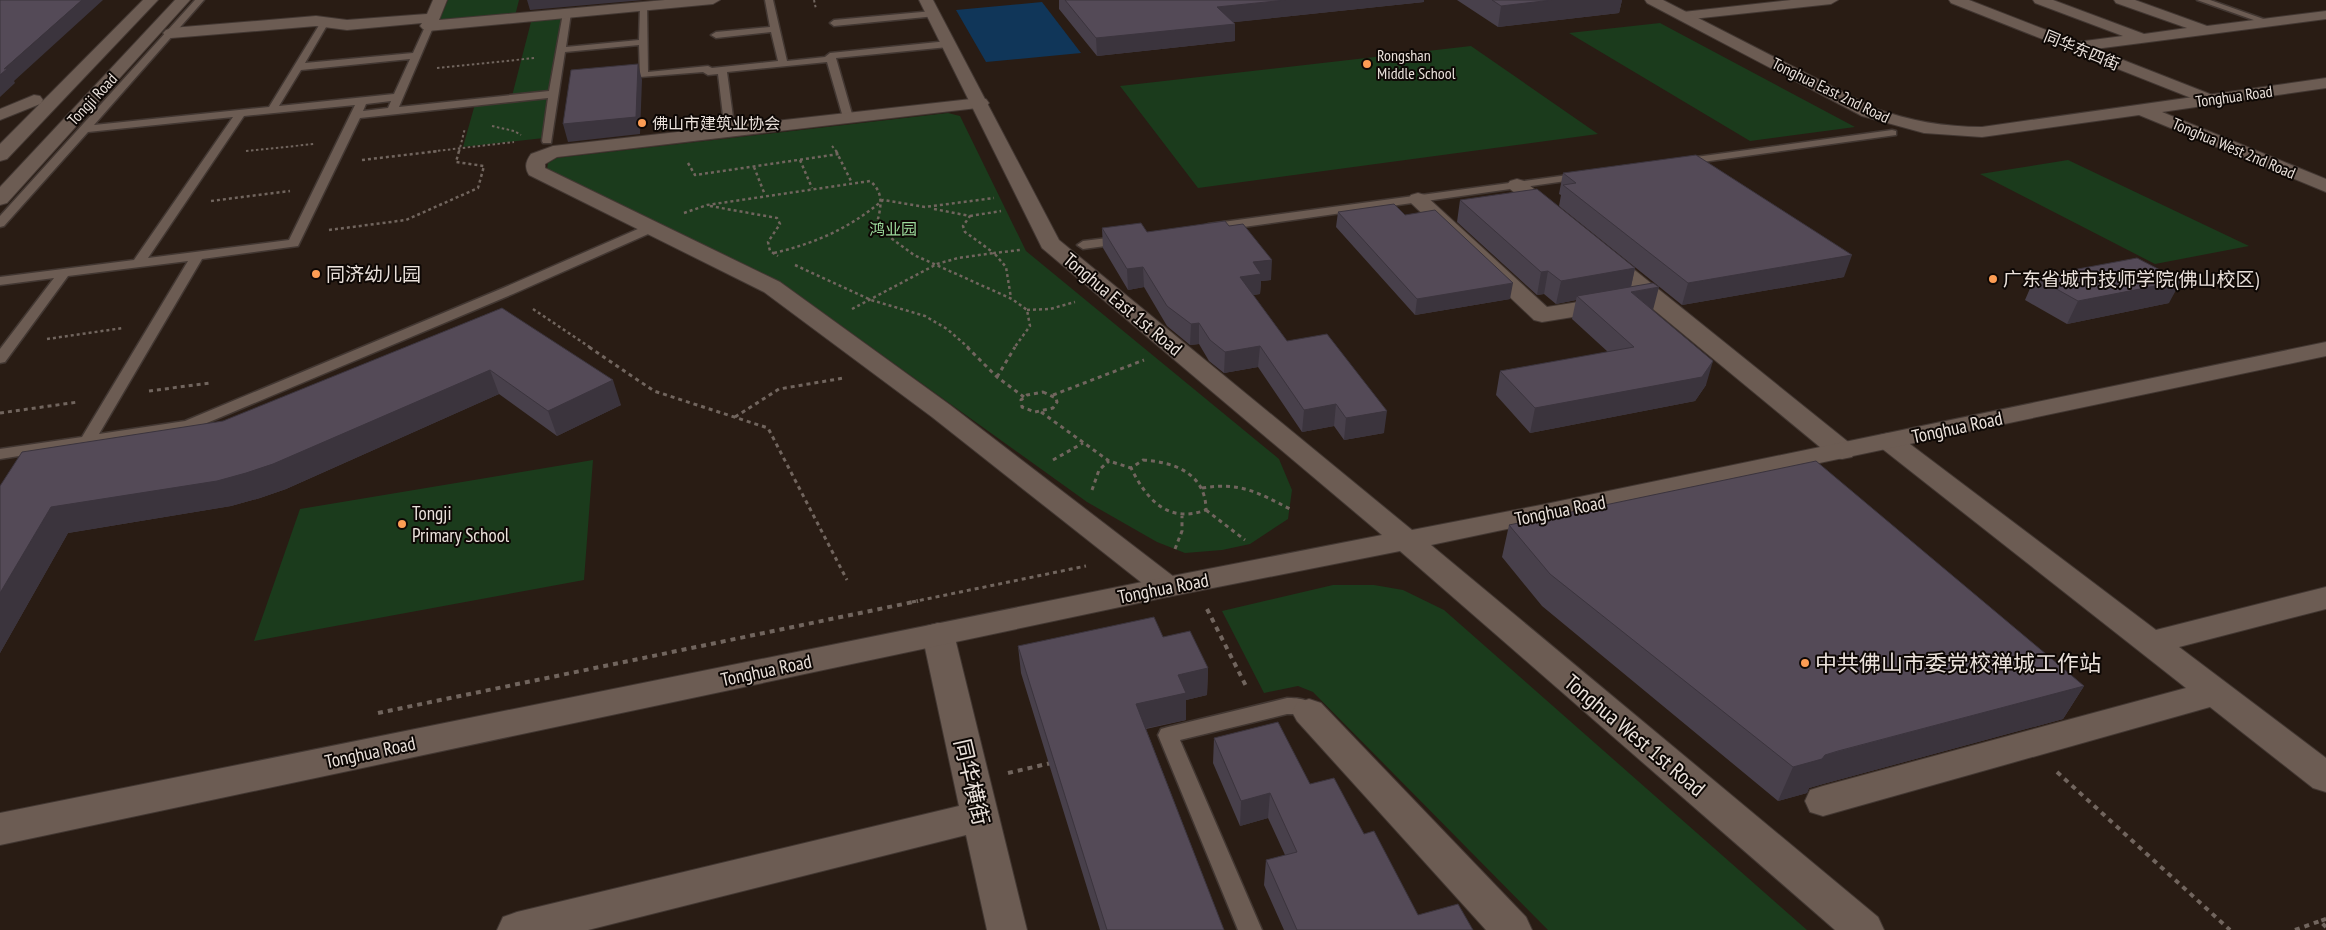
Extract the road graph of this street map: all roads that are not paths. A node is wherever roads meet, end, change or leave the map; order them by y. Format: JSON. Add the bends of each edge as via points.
{"nodes":[{"id":1,"x":135,"y":0,"type":"edge"},
{"id":2,"x":151,"y":0,"type":"edge"},
{"id":3,"x":183,"y":0,"type":"edge"},
{"id":4,"x":200,"y":0,"type":"edge"},
{"id":5,"x":440,"y":0,"type":"edge"},
{"id":6,"x":713,"y":0,"type":"edge"},
{"id":7,"x":769,"y":0,"type":"edge"},
{"id":8,"x":1652,"y":0,"type":"edge"},
{"id":9,"x":1831,"y":0,"type":"edge"},
{"id":10,"x":1956,"y":0,"type":"edge"},
{"id":11,"x":2040,"y":0,"type":"edge"},
{"id":12,"x":2201,"y":0,"type":"edge"},
{"id":13,"x":2128,"y":1,"type":"edge"},
{"id":14,"x":644,"y":6,"type":"junction"},
{"id":15,"x":929,"y":7,"type":"edge"},
{"id":16,"x":2324,"y":7,"type":"edge"},
{"id":17,"x":567,"y":13,"type":"junction"},
{"id":18,"x":1683,"y":16,"type":"junction"},
{"id":19,"x":325,"y":22,"type":"junction"},
{"id":20,"x":431,"y":22,"type":"junction"},
{"id":21,"x":2268,"y":22,"type":"junction"},
{"id":22,"x":834,"y":24,"type":"dead end"},
{"id":23,"x":776,"y":29,"type":"junction"},
{"id":24,"x":2207,"y":30,"type":"junction"},
{"id":25,"x":171,"y":33,"type":"junction"},
{"id":26,"x":716,"y":35,"type":"dead end"},
{"id":27,"x":2143,"y":38,"type":"junction"},
{"id":28,"x":644,"y":42,"type":"junction"},
{"id":29,"x":948,"y":44,"type":"junction"},
{"id":30,"x":2075,"y":47,"type":"junction"},
{"id":31,"x":560,"y":53,"type":"junction"},
{"id":32,"x":416,"y":56,"type":"junction"},
{"id":33,"x":831,"y":59,"type":"junction"},
{"id":34,"x":783,"y":64,"type":"junction"},
{"id":35,"x":297,"y":67,"type":"junction"},
{"id":36,"x":722,"y":70,"type":"junction"},
{"id":37,"x":2326,"y":83,"type":"edge"},
{"id":38,"x":558,"y":87,"type":"junction"},
{"id":39,"x":398,"y":97,"type":"junction"},
{"id":40,"x":102,"y":99,"type":"junction"},
{"id":41,"x":2209,"y":100,"type":"junction"},
{"id":42,"x":362,"y":101,"type":"junction"},
{"id":43,"x":980,"y":103,"type":"junction"},
{"id":44,"x":38,"y":105,"type":"junction"},
{"id":45,"x":2142,"y":109,"type":"junction"},
{"id":46,"x":272,"y":110,"type":"junction"},
{"id":47,"x":392,"y":111,"type":"junction"},
{"id":48,"x":240,"y":114,"type":"junction"},
{"id":49,"x":847,"y":114,"type":"dead end"},
{"id":50,"x":0,"y":115,"type":"edge"},
{"id":51,"x":356,"y":115,"type":"junction"},
{"id":52,"x":84,"y":130,"type":"junction"},
{"id":53,"x":23,"y":131,"type":"junction"},
{"id":54,"x":730,"y":132,"type":"junction"},
{"id":55,"x":0,"y":133,"type":"edge"},
{"id":56,"x":1892,"y":133,"type":"dead end"},
{"id":57,"x":547,"y":140,"type":"road end"},
{"id":58,"x":54,"y":152,"type":"junction"},
{"id":59,"x":1,"y":153,"type":"edge"},
{"id":60,"x":1665,"y":164,"type":"edge"},
{"id":61,"x":1596,"y":174,"type":"edge"},
{"id":62,"x":1517,"y":185,"type":"junction"},
{"id":63,"x":2326,"y":186,"type":"edge"},
{"id":64,"x":0,"y":199,"type":"edge"},
{"id":65,"x":1418,"y":199,"type":"junction"},
{"id":66,"x":0,"y":223,"type":"edge"},
{"id":67,"x":651,"y":228,"type":"junction"},
{"id":68,"x":1198,"y":230,"type":"edge"},
{"id":69,"x":1131,"y":239,"type":"edge"},
{"id":70,"x":1083,"y":245,"type":"dead end"},
{"id":71,"x":198,"y":255,"type":"junction"},
{"id":72,"x":139,"y":262,"type":"junction"},
{"id":73,"x":64,"y":272,"type":"junction"},
{"id":74,"x":0,"y":281,"type":"edge"},
{"id":75,"x":1654,"y":296,"type":"junction"},
{"id":76,"x":2326,"y":349,"type":"edge"},
{"id":77,"x":0,"y":359,"type":"edge"},
{"id":78,"x":87,"y":441,"type":"junction"},
{"id":79,"x":1889,"y":441,"type":"junction"},
{"id":80,"x":1842,"y":451,"type":"junction"},
{"id":81,"x":0,"y":454,"type":"edge"},
{"id":82,"x":1406,"y":540,"type":"junction"},
{"id":83,"x":1180,"y":584,"type":"junction"},
{"id":84,"x":2326,"y":598,"type":"edge"},
{"id":85,"x":938,"y":634,"type":"junction"},
{"id":86,"x":2151,"y":643,"type":"junction"},
{"id":87,"x":2215,"y":693,"type":"junction"},
{"id":88,"x":1309,"y":712,"type":"joint"},
{"id":89,"x":2326,"y":778,"type":"edge"},
{"id":90,"x":976,"y":799,"type":"junction"},
{"id":91,"x":1823,"y":801,"type":"dead end"},
{"id":92,"x":0,"y":829,"type":"edge"},
{"id":93,"x":517,"y":930,"type":"edge"},
{"id":94,"x":1007,"y":930,"type":"edge"},
{"id":95,"x":1250,"y":930,"type":"edge"},
{"id":96,"x":1512,"y":930,"type":"edge"},
{"id":97,"x":1864,"y":930,"type":"edge"}],
"edges":[{"from":1,"to":44,"type":"street"},
{"from":2,"to":44,"type":"street","name":"Tongji Road"},
{"from":3,"to":40,"type":"street","name":"Tongji Road"},
{"from":4,"to":25,"type":"lane"},
{"from":5,"to":20,"type":"street"},
{"from":6,"to":14,"type":"street"},
{"from":7,"to":23,"type":"lane"},
{"from":8,"to":18,"type":"street","name":"Tonghua East 2nd Road"},
{"from":9,"to":18,"type":"street"},
{"from":10,"to":30,"type":"street","name":"同华东四街"},
{"from":11,"to":27,"type":"street"},
{"from":12,"to":21,"type":"lane"},
{"from":13,"to":24,"type":"street"},
{"from":14,"to":17,"type":"street"},
{"from":14,"to":28,"type":"lane"},
{"from":15,"to":22,"type":"lane"},
{"from":15,"to":29,"type":"street","name":"Tonghua East 1st Road"},
{"from":16,"to":21,"type":"street"},
{"from":17,"to":20,"type":"street"},
{"from":17,"to":31,"type":"lane"},
{"from":18,"to":45,"type":"street","name":"Tonghua East 2nd Road","via":[[1868,112],[1921,127],[1982,132]]},
{"from":19,"to":20,"type":"street","via":[[347,25]]},
{"from":19,"to":25,"type":"street"},
{"from":19,"to":35,"type":"lane"},
{"from":20,"to":32,"type":"lane"},
{"from":21,"to":24,"type":"street"},
{"from":23,"to":26,"type":"lane"},
{"from":23,"to":34,"type":"lane"},
{"from":24,"to":27,"type":"street"},
{"from":25,"to":40,"type":"lane"},
{"from":27,"to":30,"type":"street"},
{"from":28,"to":31,"type":"lane"},
{"from":28,"to":36,"type":"lane","via":[[638,76],[708,68],[708,72]]},
{"from":29,"to":33,"type":"lane","via":[[830,56]]},
{"from":29,"to":43,"type":"street","name":"Tonghua East 1st Road"},
{"from":30,"to":41,"type":"street","name":"同华东四街"},
{"from":31,"to":38,"type":"lane"},
{"from":32,"to":35,"type":"lane"},
{"from":32,"to":39,"type":"lane"},
{"from":33,"to":34,"type":"lane"},
{"from":33,"to":49,"type":"lane"},
{"from":34,"to":36,"type":"lane"},
{"from":35,"to":46,"type":"lane"},
{"from":36,"to":54,"type":"lane"},
{"from":37,"to":41,"type":"street","name":"Tonghua Road"},
{"from":38,"to":47,"type":"lane","via":[[473,102]]},
{"from":38,"to":57,"type":"lane"},
{"from":39,"to":42,"type":"lane"},
{"from":39,"to":47,"type":"lane"},
{"from":40,"to":52,"type":"lane"},
{"from":40,"to":58,"type":"street","name":"Tongji Road"},
{"from":41,"to":45,"type":"street","name":"Tonghua Road"},
{"from":42,"to":46,"type":"lane"},
{"from":42,"to":51,"type":"lane"},
{"from":43,"to":54,"type":"street"},
{"from":43,"to":82,"type":"street","name":"Tonghua East 1st Road","via":[[1050,243]]},
{"from":44,"to":50,"type":"street"},
{"from":44,"to":53,"type":"street","name":"Tongji Road"},
{"from":45,"to":63,"type":"street","name":"Tonghua West 2nd Road"},
{"from":46,"to":48,"type":"lane"},
{"from":47,"to":51,"type":"lane"},
{"from":48,"to":52,"type":"lane"},
{"from":48,"to":72,"type":"lane"},
{"from":51,"to":71,"type":"lane","via":[[294,243]]},
{"from":52,"to":58,"type":"lane"},
{"from":53,"to":55,"type":"street"},
{"from":53,"to":59,"type":"street","name":"Tongji Road"},
{"from":54,"to":67,"type":"street","via":[[553,152],[538,158],[536,172]]},
{"from":56,"to":60,"type":"lane"},
{"from":58,"to":64,"type":"street","name":"Tongji Road"},
{"from":58,"to":66,"type":"lane"},
{"from":61,"to":62,"type":"lane"},
{"from":62,"to":65,"type":"lane"},
{"from":62,"to":75,"type":"street"},
{"from":65,"to":68,"type":"lane"},
{"from":65,"to":75,"type":"street","via":[[1542,315]]},
{"from":67,"to":78,"type":"lane","via":[[188,425]]},
{"from":67,"to":83,"type":"street","via":[[772,287],[886,370],[1128,557]]},
{"from":69,"to":70,"type":"lane"},
{"from":71,"to":72,"type":"lane"},
{"from":71,"to":78,"type":"lane"},
{"from":72,"to":73,"type":"lane"},
{"from":73,"to":74,"type":"lane"},
{"from":73,"to":77,"type":"lane"},
{"from":75,"to":80,"type":"street"},
{"from":76,"to":79,"type":"street","name":"Tonghua Road"},
{"from":78,"to":81,"type":"lane"},
{"from":79,"to":80,"type":"street","name":"Tonghua Road"},
{"from":79,"to":86,"type":"street"},
{"from":80,"to":82,"type":"street","name":"Tonghua Road"},
{"from":82,"to":83,"type":"street","name":"Tonghua Road"},
{"from":82,"to":97,"type":"street","name":"Tonghua West 1st Road"},
{"from":83,"to":85,"type":"street","name":"Tonghua Road"},
{"from":84,"to":86,"type":"street"},
{"from":85,"to":90,"type":"street","name":"同华横街"},
{"from":85,"to":92,"type":"street","name":"Tonghua Road"},
{"from":86,"to":87,"type":"street"},
{"from":87,"to":89,"type":"street"},
{"from":87,"to":91,"type":"street"},
{"from":88,"to":95,"type":"lane","via":[[1300,706],[1288,706],[1168,735]]},
{"from":88,"to":96,"type":"street"},
{"from":90,"to":93,"type":"street"},
{"from":90,"to":94,"type":"street","name":"同华横街"}]}
